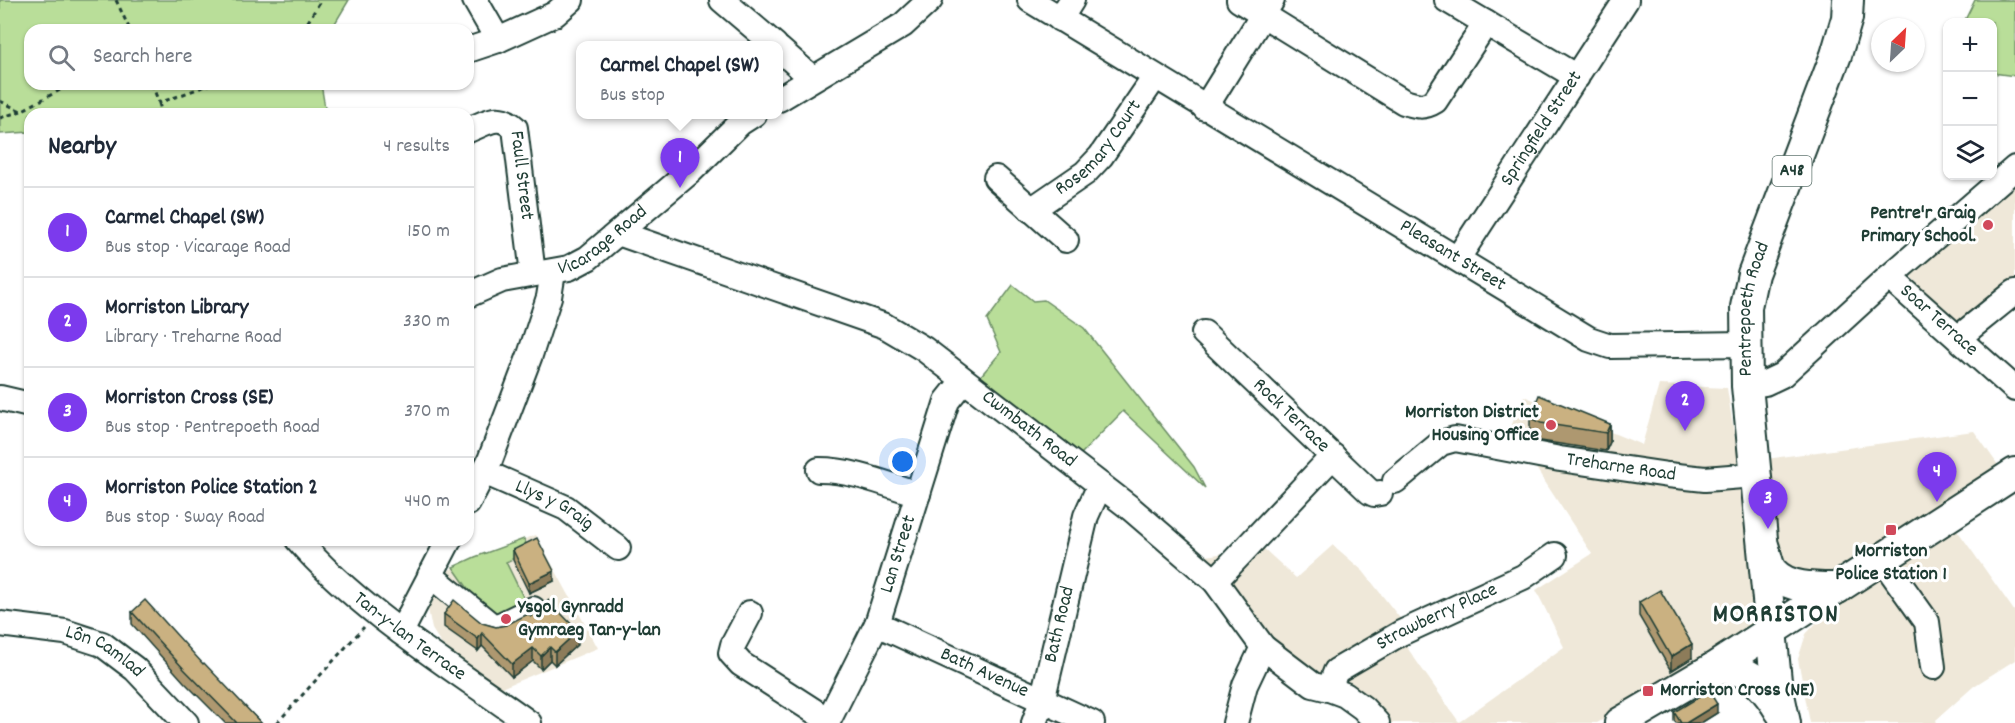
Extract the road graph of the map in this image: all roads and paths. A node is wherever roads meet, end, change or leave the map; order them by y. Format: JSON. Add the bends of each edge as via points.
{"nodes":[{"id":1,"x":116,"y":0,"type":"edge"},
{"id":2,"x":321,"y":0,"type":"edge"},
{"id":3,"x":475,"y":0,"type":"edge"},
{"id":4,"x":571,"y":0,"type":"edge"},
{"id":5,"x":722,"y":0,"type":"edge"},
{"id":6,"x":930,"y":0,"type":"edge"},
{"id":7,"x":1030,"y":0,"type":"edge"},
{"id":8,"x":1239,"y":0,"type":"edge"},
{"id":9,"x":1447,"y":0,"type":"edge"},
{"id":10,"x":1626,"y":0,"type":"edge"},
{"id":11,"x":1848,"y":0,"type":"edge"},
{"id":12,"x":1267,"y":7,"type":"edge"},
{"id":13,"x":1066,"y":9,"type":"edge"},
{"id":14,"x":1486,"y":23,"type":"junction"},
{"id":15,"x":127,"y":24,"type":"edge"},
{"id":16,"x":307,"y":24,"type":"edge"},
{"id":17,"x":498,"y":40,"type":"junction"},
{"id":18,"x":769,"y":41,"type":"edge"},
{"id":19,"x":474,"y":48,"type":"edge"},
{"id":20,"x":783,"y":53,"type":"edge"},
{"id":21,"x":1577,"y":76,"type":"junction"},
{"id":22,"x":1155,"y":77,"type":"junction"},
{"id":23,"x":812,"y":78,"type":"junction"},
{"id":24,"x":60,"y":90,"type":"edge"},
{"id":25,"x":154,"y":90,"type":"edge"},
{"id":26,"x":195,"y":90,"type":"edge"},
{"id":27,"x":783,"y":96,"type":"edge"},
{"id":28,"x":0,"y":101,"type":"edge"},
{"id":29,"x":159,"y":103,"type":"junction"},
{"id":30,"x":27,"y":108,"type":"edge"},
{"id":31,"x":160,"y":108,"type":"edge"},
{"id":32,"x":1205,"y":108,"type":"junction"},
{"id":33,"x":24,"y":109,"type":"edge"},
{"id":34,"x":21,"y":111,"type":"junction"},
{"id":35,"x":0,"y":118,"type":"edge"},
{"id":36,"x":746,"y":119,"type":"edge"},
{"id":37,"x":474,"y":128,"type":"edge"},
{"id":38,"x":2015,"y":168,"type":"edge"},
{"id":39,"x":996,"y":178,"type":"dead end"},
{"id":40,"x":1988,"y":181,"type":"edge"},
{"id":41,"x":1031,"y":210,"type":"junction"},
{"id":42,"x":618,"y":233,"type":"junction"},
{"id":43,"x":1066,"y":240,"type":"dead end"},
{"id":44,"x":1458,"y":258,"type":"junction"},
{"id":45,"x":543,"y":273,"type":"junction"},
{"id":46,"x":1889,"y":277,"type":"junction"},
{"id":47,"x":2015,"y":292,"type":"edge"},
{"id":48,"x":474,"y":293,"type":"edge"},
{"id":49,"x":1204,"y":333,"type":"dead end"},
{"id":50,"x":1958,"y":338,"type":"junction"},
{"id":51,"x":1745,"y":344,"type":"junction"},
{"id":52,"x":963,"y":381,"type":"junction"},
{"id":53,"x":1747,"y":386,"type":"junction"},
{"id":54,"x":2015,"y":389,"type":"edge"},
{"id":55,"x":0,"y":398,"type":"edge"},
{"id":56,"x":24,"y":404,"type":"edge"},
{"id":57,"x":1333,"y":456,"type":"junction"},
{"id":58,"x":819,"y":470,"type":"dead end"},
{"id":59,"x":484,"y":472,"type":"junction"},
{"id":60,"x":2015,"y":473,"type":"edge"},
{"id":61,"x":1755,"y":476,"type":"junction"},
{"id":62,"x":1100,"y":485,"type":"junction"},
{"id":63,"x":1388,"y":487,"type":"joint"},
{"id":64,"x":474,"y":491,"type":"edge"},
{"id":65,"x":918,"y":494,"type":"junction"},
{"id":66,"x":1762,"y":543,"type":"junction"},
{"id":67,"x":303,"y":546,"type":"edge"},
{"id":68,"x":446,"y":546,"type":"edge"},
{"id":69,"x":618,"y":548,"type":"dead end"},
{"id":70,"x":1555,"y":555,"type":"dead end"},
{"id":71,"x":1882,"y":560,"type":"junction"},
{"id":72,"x":430,"y":576,"type":"junction"},
{"id":73,"x":1215,"y":581,"type":"junction"},
{"id":74,"x":1838,"y":588,"type":"junction"},
{"id":75,"x":533,"y":609,"type":"dead end"},
{"id":76,"x":378,"y":613,"type":"junction"},
{"id":77,"x":750,"y":613,"type":"dead end"},
{"id":78,"x":0,"y":624,"type":"edge"},
{"id":79,"x":877,"y":624,"type":"junction"},
{"id":80,"x":401,"y":632,"type":"junction"},
{"id":81,"x":1770,"y":632,"type":"junction"},
{"id":82,"x":1263,"y":647,"type":"junction"},
{"id":83,"x":1933,"y":667,"type":"dead end"},
{"id":84,"x":1712,"y":669,"type":"junction"},
{"id":85,"x":1329,"y":689,"type":"junction"},
{"id":86,"x":1038,"y":712,"type":"edge"},
{"id":87,"x":1784,"y":719,"type":"edge"},
{"id":88,"x":827,"y":722,"type":"edge"},
{"id":89,"x":186,"y":723,"type":"edge"},
{"id":90,"x":276,"y":723,"type":"edge"},
{"id":91,"x":529,"y":723,"type":"edge"},
{"id":92,"x":1092,"y":723,"type":"edge"},
{"id":93,"x":1235,"y":723,"type":"edge"},
{"id":94,"x":1377,"y":723,"type":"edge"},
{"id":95,"x":1620,"y":723,"type":"edge"}],
"edges":[{"from":1,"to":15,"type":"path"},
{"from":2,"to":16,"type":"path"},
{"from":3,"to":17,"type":"street"},
{"from":4,"to":17,"type":"street","via":[[555,14]]},
{"from":5,"to":18,"type":"street"},
{"from":6,"to":23,"type":"street","via":[[903,26]]},
{"from":7,"to":13,"type":"street"},
{"from":8,"to":12,"type":"street"},
{"from":9,"to":14,"type":"street"},
{"from":10,"to":21,"type":"street","name":"Springfield Street"},
{"from":11,"to":51,"type":"main road","name":"Pentrepoeth Road","number":"A48","via":[[1836,55],[1753,274],[1746,307]]},
{"from":12,"to":14,"type":"street","via":[[1404,102],[1427,107],[1442,92]]},
{"from":12,"to":32,"type":"street"},
{"from":13,"to":22,"type":"street"},
{"from":14,"to":21,"type":"street"},
{"from":17,"to":19,"type":"street"},
{"from":20,"to":23,"type":"street"},
{"from":21,"to":44,"type":"street","name":"Springfield Street"},
{"from":22,"to":32,"type":"street","name":"Pleasant Street"},
{"from":22,"to":41,"type":"street","name":"Rosemary Court","via":[[1101,156],[1085,173]]},
{"from":23,"to":27,"type":"street"},
{"from":24,"to":30,"type":"path"},
{"from":25,"to":29,"type":"path"},
{"from":26,"to":29,"type":"path"},
{"from":28,"to":34,"type":"path"},
{"from":29,"to":31,"type":"path"},
{"from":32,"to":44,"type":"street","name":"Pleasant Street"},
{"from":33,"to":34,"type":"path"},
{"from":34,"to":35,"type":"path"},
{"from":36,"to":42,"type":"street","name":"Vicarage Road"},
{"from":37,"to":45,"type":"street","name":"Faull Street","via":[[498,118],[515,129]]},
{"from":38,"to":40,"type":"street"},
{"from":39,"to":41,"type":"street"},
{"from":40,"to":46,"type":"street"},
{"from":41,"to":43,"type":"street"},
{"from":42,"to":45,"type":"street","name":"Vicarage Road","via":[[570,268]]},
{"from":42,"to":52,"type":"street","name":"Cwmbath Road","via":[[885,326],[924,349]]},
{"from":44,"to":51,"type":"street","name":"Pleasant Street","via":[[1589,339],[1610,346]]},
{"from":45,"to":48,"type":"street","via":[[502,280]]},
{"from":45,"to":59,"type":"street","name":"Vicarage Road","via":[[549,297]]},
{"from":46,"to":50,"type":"street","name":"Soar Terrace"},
{"from":46,"to":53,"type":"street","via":[[1782,375]]},
{"from":47,"to":50,"type":"street"},
{"from":49,"to":57,"type":"street","name":"Rock Terrace"},
{"from":50,"to":54,"type":"street","name":"Soar Terrace"},
{"from":51,"to":53,"type":"main road","name":"Pentrepoeth Road","number":"A48"},
{"from":52,"to":62,"type":"street","name":"Cwmbath Road"},
{"from":52,"to":65,"type":"street","name":"Lan Street","via":[[947,401]]},
{"from":53,"to":61,"type":"main road","name":"Pentrepoeth Road","number":"A48"},
{"from":55,"to":56,"type":"street"},
{"from":57,"to":63,"type":"street","name":"Rock Terrace","via":[[1374,495]]},
{"from":57,"to":73,"type":"street"},
{"from":58,"to":65,"type":"street","via":[[859,476]]},
{"from":59,"to":64,"type":"street","name":"Vicarage Road"},
{"from":59,"to":69,"type":"street","name":"Llys y Graig","via":[[566,508]]},
{"from":60,"to":71,"type":"main road"},
{"from":61,"to":63,"type":"street","name":"Treharne Road","via":[[1705,479],[1668,475],[1455,440],[1441,443]]},
{"from":61,"to":66,"type":"main road","name":"Pentrepoeth Road","number":"A48"},
{"from":62,"to":73,"type":"street","name":"Cwmbath Road"},
{"from":62,"to":86,"type":"street","name":"Bath Road","via":[[1086,516]]},
{"from":65,"to":79,"type":"street","name":"Lan Street"},
{"from":66,"to":74,"type":"main road","via":[[1772,571],[1791,583]]},
{"from":66,"to":81,"type":"main road","name":"Pentrepoeth Road","number":"A48"},
{"from":67,"to":76,"type":"street","name":"Tan-y-lan Terrace","via":[[322,568]]},
{"from":68,"to":72,"type":"street"},
{"from":70,"to":85,"type":"street","name":"Strawberry Place","via":[[1523,577],[1391,638],[1336,671]]},
{"from":71,"to":74,"type":"main road"},
{"from":71,"to":83,"type":"street","via":[[1927,621]]},
{"from":72,"to":75,"type":"street","via":[[491,625],[498,626]]},
{"from":72,"to":80,"type":"street"},
{"from":73,"to":82,"type":"street","name":"Cwmbath Road"},
{"from":74,"to":81,"type":"main road"},
{"from":76,"to":80,"type":"street","name":"Tan-y-lan Terrace"},
{"from":76,"to":90,"type":"path"},
{"from":77,"to":88,"type":"street","via":[[731,653],[741,664]]},
{"from":78,"to":89,"type":"street","name":"Lôn Camlad","via":[[65,633],[102,644],[135,669]]},
{"from":79,"to":86,"type":"street","name":"Bath Avenue"},
{"from":79,"to":88,"type":"street","name":"Lan Street"},
{"from":80,"to":91,"type":"street","name":"Tan-y-lan Terrace"},
{"from":81,"to":84,"type":"main road"},
{"from":81,"to":87,"type":"main road","number":"A48"},
{"from":82,"to":85,"type":"street","name":"Cwmbath Road","via":[[1313,685]]},
{"from":82,"to":93,"type":"street","via":[[1245,686]]},
{"from":84,"to":87,"type":"main road","via":[[1735,670],[1751,677],[1770,694]]},
{"from":84,"to":95,"type":"main road"},
{"from":85,"to":94,"type":"street","name":"Cwmbath Road","via":[[1345,695]]},
{"from":86,"to":92,"type":"street","name":"Bath Avenue"}]}
